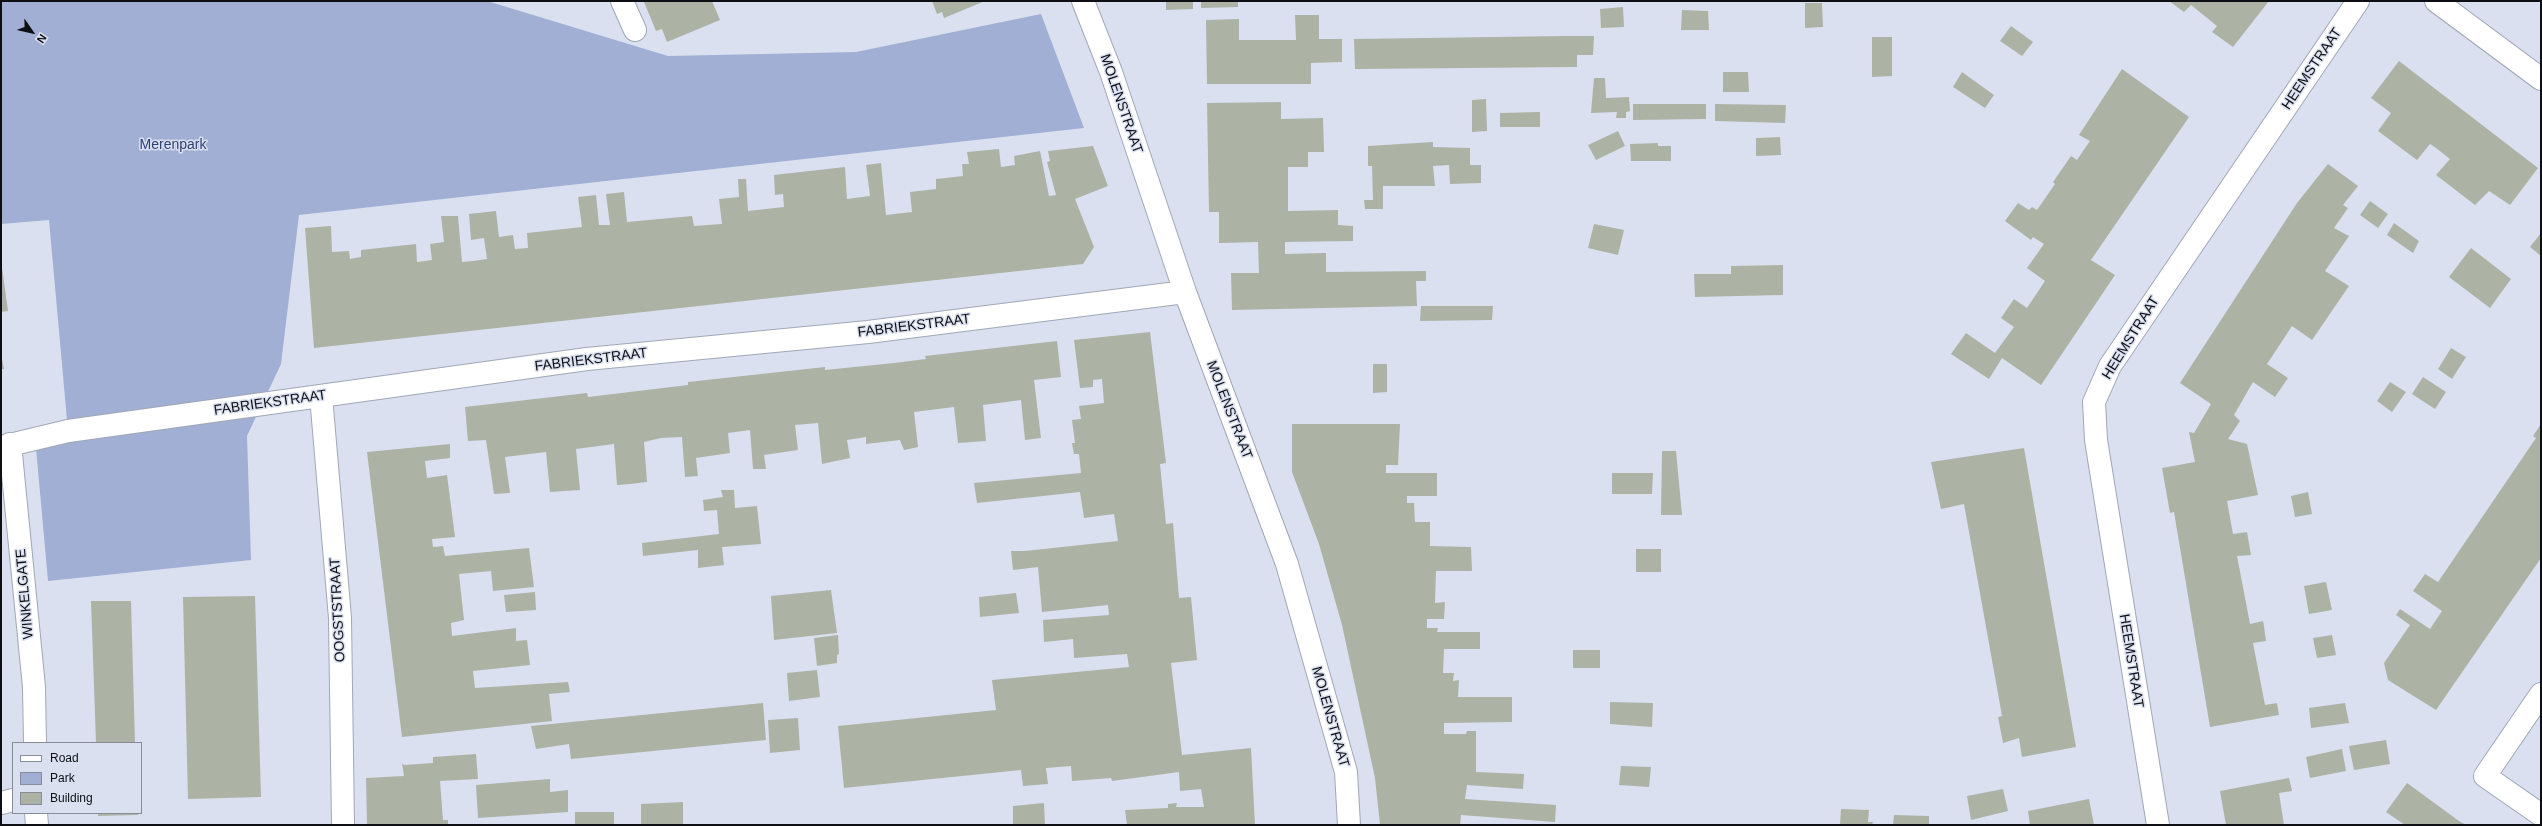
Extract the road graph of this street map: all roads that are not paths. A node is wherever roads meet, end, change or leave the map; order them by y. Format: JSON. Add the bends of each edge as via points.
{"nodes":[{"id":1,"x":622,"y":1,"type":"edge"},
{"id":2,"x":1084,"y":1,"type":"edge"},
{"id":3,"x":2358,"y":1,"type":"edge"},
{"id":4,"x":2436,"y":1,"type":"edge"},
{"id":5,"x":635,"y":30,"type":"dead end"},
{"id":6,"x":2541,"y":79,"type":"edge"},
{"id":7,"x":1185,"y":292,"type":"junction"},
{"id":8,"x":321,"y":396,"type":"junction"},
{"id":9,"x":6,"y":446,"type":"edge"},
{"id":10,"x":2541,"y":694,"type":"edge"},
{"id":11,"x":35,"y":742,"type":"edge"},
{"id":12,"x":12,"y":800,"type":"edge"},
{"id":13,"x":1,"y":802,"type":"edge"},
{"id":14,"x":36,"y":814,"type":"edge"},
{"id":15,"x":2541,"y":815,"type":"edge"},
{"id":16,"x":37,"y":825,"type":"edge"},
{"id":17,"x":343,"y":825,"type":"edge"},
{"id":18,"x":1349,"y":825,"type":"edge"},
{"id":19,"x":2158,"y":825,"type":"edge"}],
"edges":[{"from":1,"to":5,"type":"street"},
{"from":2,"to":7,"type":"street","name":"MOLENSTRAAT","via":[[1111,72]]},
{"from":3,"to":19,"type":"street","name":"HEEMSTRAAT","via":[[2110,366],[2094,402],[2096,440]]},
{"from":4,"to":6,"type":"street"},
{"from":7,"to":8,"type":"street","name":"FABRIEKSTRAAT","via":[[868,332],[587,359]]},
{"from":7,"to":18,"type":"street","name":"MOLENSTRAAT","via":[[1287,564],[1346,772]]},
{"from":8,"to":9,"type":"street","name":"FABRIEKSTRAAT","via":[[68,431]]},
{"from":8,"to":17,"type":"street","name":"OOGSTSTRAAT","via":[[340,618]]},
{"from":9,"to":11,"type":"street","name":"WINKELGATE","via":[[34,687]]},
{"from":10,"to":15,"type":"street","via":[[2485,776]]},
{"from":12,"to":13,"type":"street"},
{"from":14,"to":16,"type":"street"}]}
